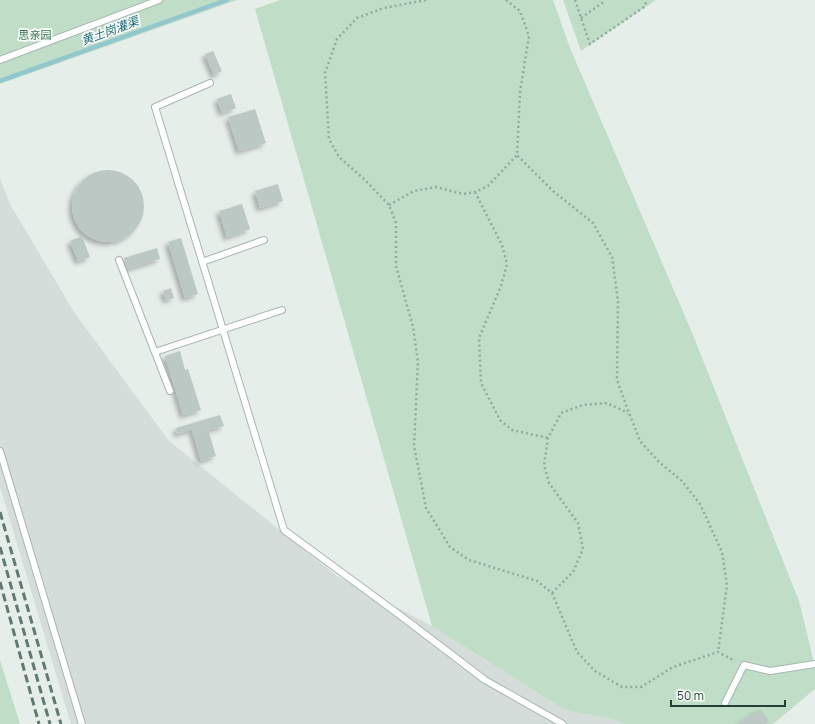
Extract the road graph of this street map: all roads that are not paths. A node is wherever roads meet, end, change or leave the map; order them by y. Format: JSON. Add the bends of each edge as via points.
{"nodes":[{"id":1,"x":159,"y":0,"type":"edge"},
{"id":2,"x":0,"y":60,"type":"edge"},
{"id":3,"x":210,"y":83,"type":"dead end"},
{"id":4,"x":264,"y":240,"type":"dead end"},
{"id":5,"x":119,"y":260,"type":"dead end"},
{"id":6,"x":202,"y":262,"type":"junction"},
{"id":7,"x":282,"y":310,"type":"dead end"},
{"id":8,"x":223,"y":329,"type":"junction"},
{"id":9,"x":155,"y":352,"type":"junction"},
{"id":10,"x":170,"y":391,"type":"dead end"},
{"id":11,"x":0,"y":451,"type":"edge"},
{"id":12,"x":815,"y":664,"type":"edge"},
{"id":13,"x":725,"y":703,"type":"dead end"},
{"id":14,"x":82,"y":724,"type":"edge"},
{"id":15,"x":563,"y":724,"type":"edge"}],
"edges":[{"from":1,"to":2,"type":"lane"},
{"from":3,"to":6,"type":"lane","via":[[154,106]]},
{"from":4,"to":6,"type":"lane"},
{"from":5,"to":9,"type":"lane"},
{"from":6,"to":8,"type":"lane"},
{"from":7,"to":8,"type":"lane"},
{"from":8,"to":9,"type":"lane"},
{"from":8,"to":15,"type":"lane","via":[[284,530],[485,680]]},
{"from":9,"to":10,"type":"lane"},
{"from":11,"to":14,"type":"lane"},
{"from":12,"to":13,"type":"lane","via":[[770,671],[744,665]]}]}
